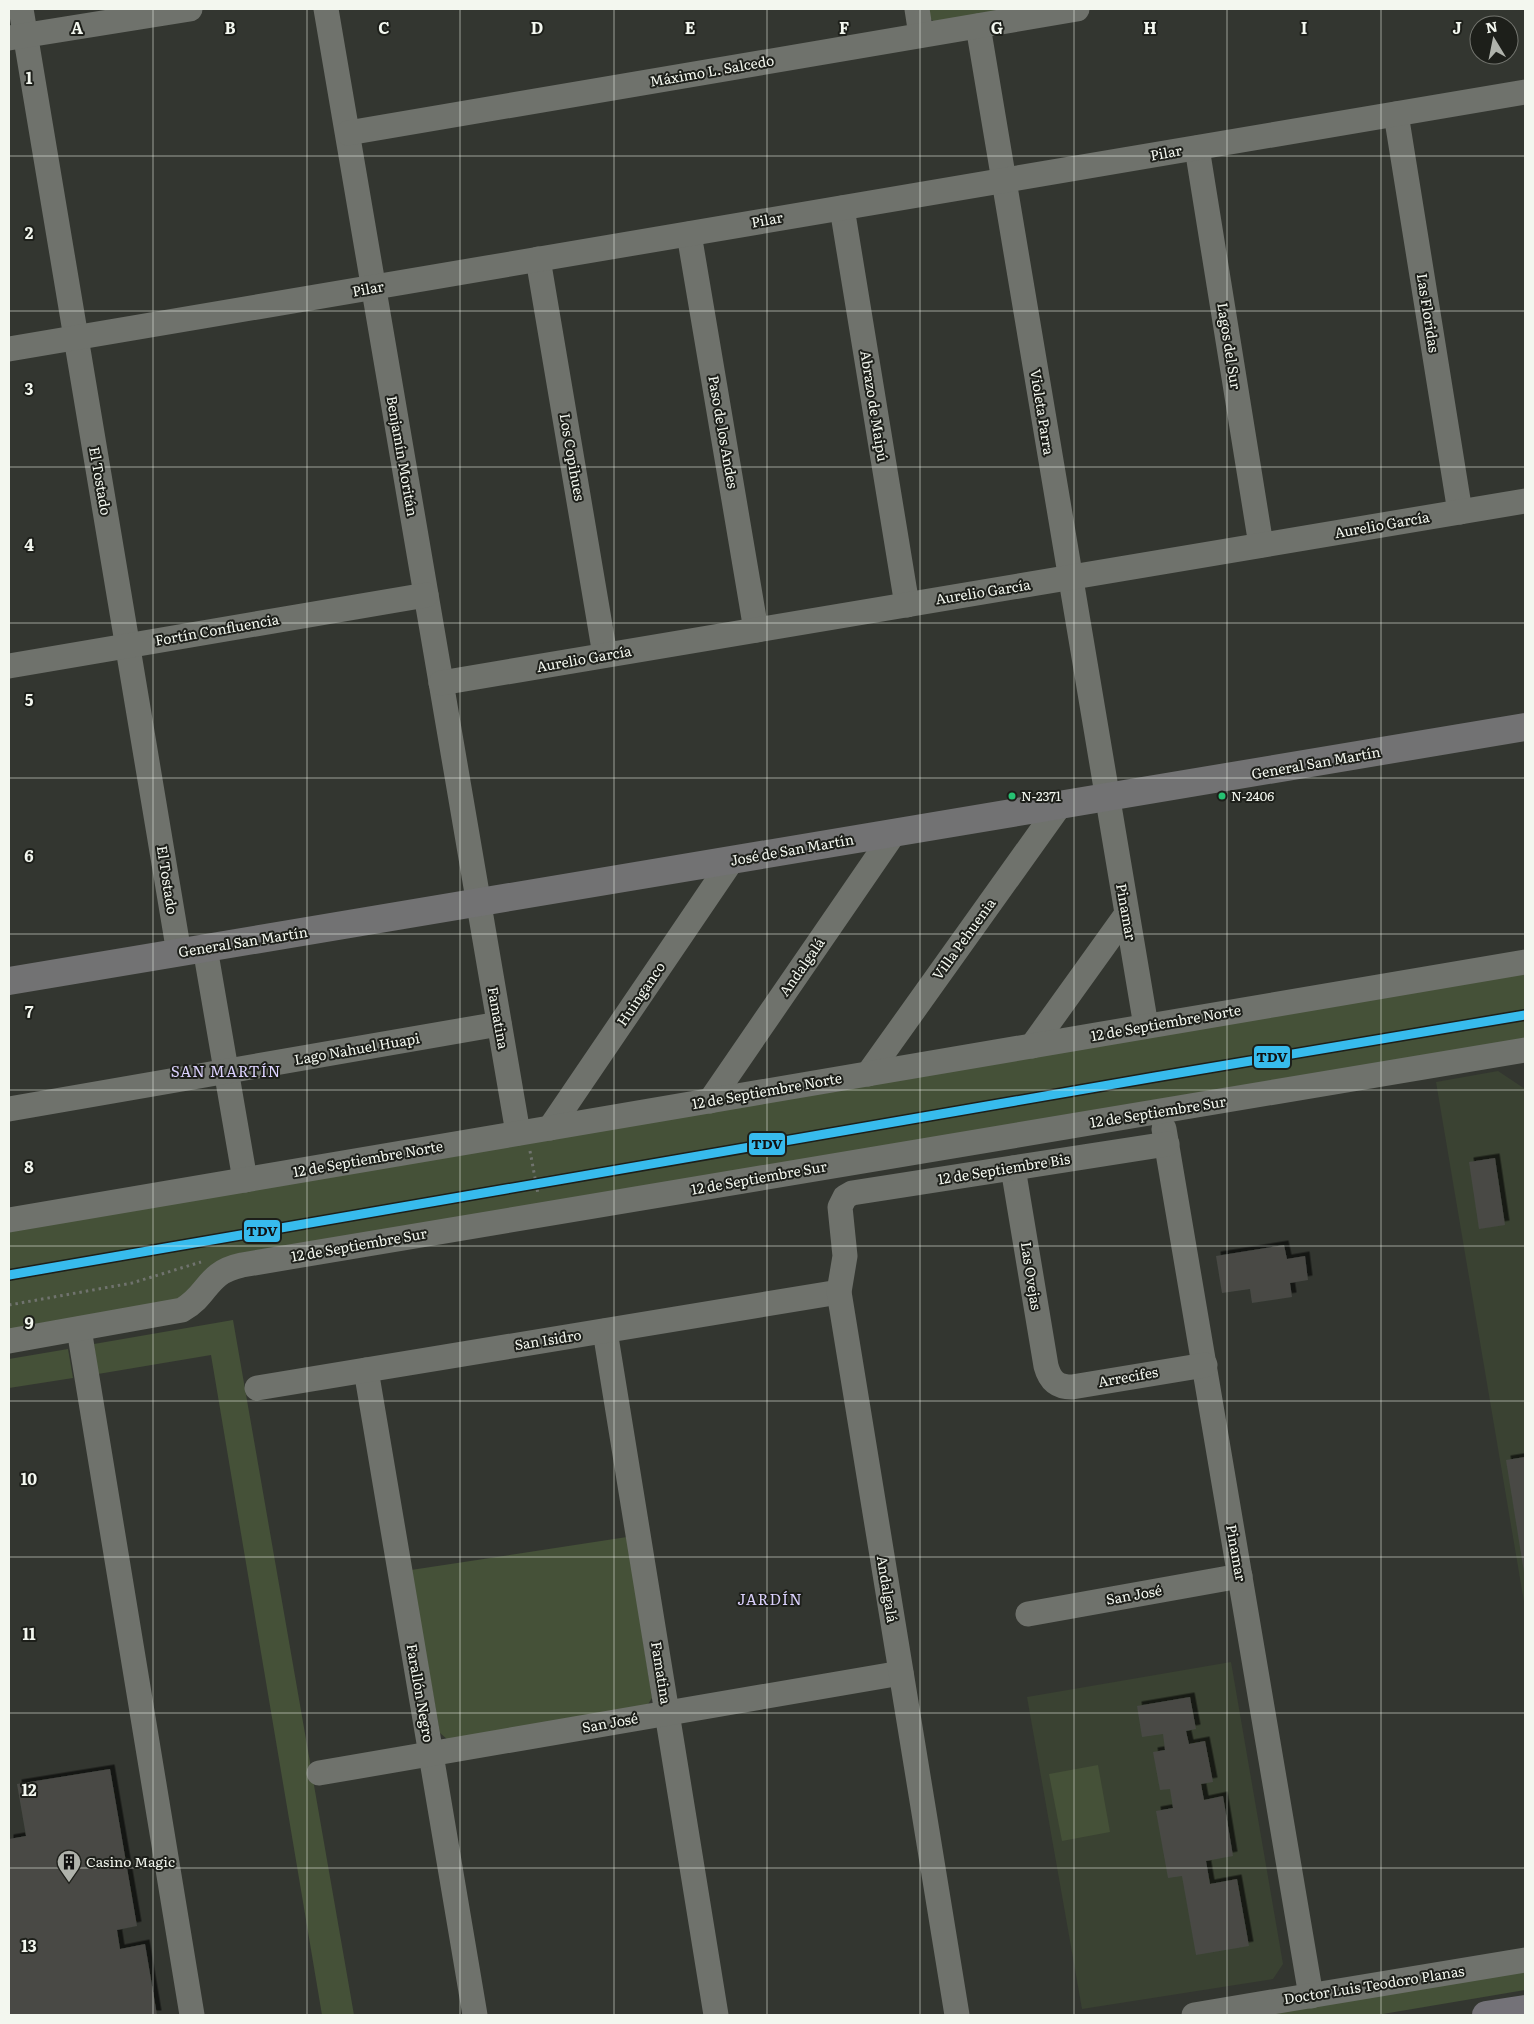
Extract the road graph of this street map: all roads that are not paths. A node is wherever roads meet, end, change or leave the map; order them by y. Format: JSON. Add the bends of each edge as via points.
{"nodes":[{"id":1,"x":21,"y":9,"type":"edge"},
{"id":2,"x":190,"y":9,"type":"edge"},
{"id":3,"x":326,"y":9,"type":"edge"},
{"id":4,"x":917,"y":9,"type":"edge"},
{"id":5,"x":1077,"y":9,"type":"edge"},
{"id":6,"x":1032,"y":13,"type":"edge"},
{"id":7,"x":978,"y":26,"type":"junction"},
{"id":8,"x":921,"y":35,"type":"junction"},
{"id":9,"x":17,"y":37,"type":"edge"},
{"id":10,"x":1525,"y":92,"type":"edge"},
{"id":11,"x":1396,"y":114,"type":"junction"},
{"id":12,"x":348,"y":133,"type":"junction"},
{"id":13,"x":1197,"y":148,"type":"junction"},
{"id":14,"x":1004,"y":180,"type":"junction"},
{"id":15,"x":842,"y":208,"type":"junction"},
{"id":16,"x":689,"y":234,"type":"junction"},
{"id":17,"x":538,"y":260,"type":"junction"},
{"id":18,"x":374,"y":288,"type":"junction"},
{"id":19,"x":76,"y":337,"type":"junction"},
{"id":20,"x":9,"y":349,"type":"edge"},
{"id":21,"x":1525,"y":501,"type":"edge"},
{"id":22,"x":1460,"y":512,"type":"junction"},
{"id":23,"x":1262,"y":545,"type":"junction"},
{"id":24,"x":1069,"y":577,"type":"junction"},
{"id":25,"x":426,"y":595,"type":"junction"},
{"id":26,"x":907,"y":604,"type":"junction"},
{"id":27,"x":756,"y":630,"type":"junction"},
{"id":28,"x":128,"y":646,"type":"junction"},
{"id":29,"x":605,"y":656,"type":"junction"},
{"id":30,"x":9,"y":666,"type":"edge"},
{"id":31,"x":441,"y":683,"type":"junction"},
{"id":32,"x":1525,"y":727,"type":"edge"},
{"id":33,"x":1106,"y":798,"type":"junction"},
{"id":34,"x":1060,"y":805,"type":"junction"},
{"id":35,"x":894,"y":833,"type":"junction"},
{"id":36,"x":732,"y":860,"type":"junction"},
{"id":37,"x":478,"y":903,"type":"junction"},
{"id":38,"x":1126,"y":915,"type":"junction"},
{"id":39,"x":192,"y":950,"type":"junction"},
{"id":40,"x":1525,"y":962,"type":"edge"},
{"id":41,"x":9,"y":981,"type":"edge"},
{"id":42,"x":499,"y":1024,"type":"junction"},
{"id":43,"x":1146,"y":1026,"type":"junction"},
{"id":44,"x":1032,"y":1046,"type":"junction"},
{"id":45,"x":1525,"y":1050,"type":"edge"},
{"id":46,"x":226,"y":1071,"type":"junction"},
{"id":47,"x":868,"y":1074,"type":"junction"},
{"id":48,"x":710,"y":1101,"type":"junction"},
{"id":49,"x":9,"y":1109,"type":"edge"},
{"id":50,"x":1162,"y":1111,"type":"junction"},
{"id":51,"x":550,"y":1128,"type":"junction"},
{"id":52,"x":518,"y":1133,"type":"junction"},
{"id":53,"x":1167,"y":1144,"type":"junction"},
{"id":54,"x":831,"y":1166,"type":"junction"},
{"id":55,"x":1013,"y":1168,"type":"junction"},
{"id":56,"x":245,"y":1180,"type":"junction"},
{"id":57,"x":843,"y":1200,"type":"junction"},
{"id":58,"x":9,"y":1220,"type":"edge"},
{"id":59,"x":839,"y":1292,"type":"junction"},
{"id":60,"x":79,"y":1329,"type":"junction"},
{"id":61,"x":605,"y":1331,"type":"junction"},
{"id":62,"x":9,"y":1341,"type":"edge"},
{"id":63,"x":1204,"y":1364,"type":"junction"},
{"id":64,"x":366,"y":1370,"type":"junction"},
{"id":65,"x":1053,"y":1382,"type":"joint"},
{"id":66,"x":257,"y":1388,"type":"dead end"},
{"id":67,"x":1240,"y":1576,"type":"junction"},
{"id":68,"x":1028,"y":1614,"type":"dead end"},
{"id":69,"x":901,"y":1673,"type":"junction"},
{"id":70,"x":667,"y":1713,"type":"junction"},
{"id":71,"x":431,"y":1754,"type":"junction"},
{"id":72,"x":319,"y":1773,"type":"dead end"},
{"id":73,"x":1525,"y":1960,"type":"edge"},
{"id":74,"x":1311,"y":1996,"type":"junction"},
{"id":75,"x":1525,"y":2009,"type":"edge"},
{"id":76,"x":192,"y":2015,"type":"edge"},
{"id":77,"x":475,"y":2015,"type":"edge"},
{"id":78,"x":716,"y":2015,"type":"edge"},
{"id":79,"x":957,"y":2015,"type":"edge"},
{"id":80,"x":1194,"y":2015,"type":"edge"},
{"id":81,"x":1486,"y":2015,"type":"edge"}],
"edges":[{"from":1,"to":9,"type":"street","name":"El Tostado"},
{"from":2,"to":9,"type":"street"},
{"from":3,"to":12,"type":"street","name":"Benjamín Moritán"},
{"from":4,"to":8,"type":"street"},
{"from":5,"to":6,"type":"street","name":"Máximo L. Salcedo"},
{"from":6,"to":7,"type":"street","name":"Máximo L. Salcedo"},
{"from":7,"to":8,"type":"street","name":"Máximo L. Salcedo"},
{"from":7,"to":14,"type":"street","name":"Violeta Parra"},
{"from":8,"to":12,"type":"street","name":"Máximo L. Salcedo"},
{"from":9,"to":19,"type":"street","name":"El Tostado"},
{"from":10,"to":11,"type":"street","name":"Pilar"},
{"from":11,"to":13,"type":"street","name":"Pilar"},
{"from":11,"to":22,"type":"street","name":"Las Floridas"},
{"from":12,"to":18,"type":"street","name":"Benjamín Moritán"},
{"from":13,"to":14,"type":"street","name":"Pilar"},
{"from":13,"to":23,"type":"street","name":"Lagos del Sur"},
{"from":14,"to":15,"type":"street","name":"Pilar"},
{"from":14,"to":24,"type":"street","name":"Violeta Parra"},
{"from":15,"to":16,"type":"street","name":"Pilar"},
{"from":15,"to":26,"type":"street","name":"Abrazo de Maipú"},
{"from":16,"to":17,"type":"street","name":"Pilar"},
{"from":16,"to":27,"type":"street","name":"Paso de los Andes"},
{"from":17,"to":18,"type":"street","name":"Pilar"},
{"from":17,"to":29,"type":"street","name":"Los Copihues"},
{"from":18,"to":19,"type":"street","name":"Pilar"},
{"from":18,"to":25,"type":"street","name":"Benjamín Moritán"},
{"from":19,"to":20,"type":"street","name":"Pilar"},
{"from":19,"to":28,"type":"street","name":"El Tostado"},
{"from":21,"to":22,"type":"street","name":"Aurelio García"},
{"from":22,"to":23,"type":"street","name":"Aurelio García"},
{"from":23,"to":24,"type":"street","name":"Aurelio García"},
{"from":24,"to":26,"type":"street","name":"Aurelio García"},
{"from":24,"to":33,"type":"street","name":"Violeta Parra"},
{"from":25,"to":28,"type":"street","name":"Fortín Confluencia"},
{"from":25,"to":31,"type":"street","name":"Benjamín Moritán"},
{"from":26,"to":27,"type":"street","name":"Aurelio García"},
{"from":27,"to":29,"type":"street","name":"Aurelio García"},
{"from":28,"to":30,"type":"street","name":"Fortín Confluencia"},
{"from":28,"to":39,"type":"street","name":"El Tostado"},
{"from":29,"to":31,"type":"street","name":"Aurelio García"},
{"from":31,"to":37,"type":"street","name":"Benjamín Moritán"},
{"from":32,"to":33,"type":"main road","name":"General San Martín"},
{"from":33,"to":34,"type":"main road","name":"José de San Martín"},
{"from":33,"to":38,"type":"street","name":"Pinamar"},
{"from":34,"to":35,"type":"main road","name":"José de San Martín"},
{"from":34,"to":47,"type":"street","name":"Villa Pehuenia"},
{"from":35,"to":36,"type":"main road","name":"José de San Martín"},
{"from":35,"to":48,"type":"street","name":"Andalgalá"},
{"from":36,"to":37,"type":"main road","name":"José de San Martín"},
{"from":36,"to":51,"type":"street","name":"Huinganco"},
{"from":37,"to":39,"type":"main road","name":"General San Martín"},
{"from":37,"to":42,"type":"street","name":"Famatina"},
{"from":38,"to":43,"type":"street","name":"Pinamar"},
{"from":38,"to":44,"type":"street"},
{"from":39,"to":41,"type":"main road","name":"General San Martín"},
{"from":39,"to":46,"type":"street"},
{"from":40,"to":43,"type":"street","name":"12 de Septiembre Norte"},
{"from":42,"to":46,"type":"street","name":"Lago Nahuel Huapi"},
{"from":42,"to":52,"type":"street","name":"Famatina"},
{"from":43,"to":44,"type":"street","name":"12 de Septiembre Norte"},
{"from":44,"to":47,"type":"street","name":"12 de Septiembre Norte"},
{"from":45,"to":50,"type":"street","name":"12 de Septiembre Sur"},
{"from":46,"to":49,"type":"street","name":"Lago Nahuel Huapi"},
{"from":46,"to":56,"type":"street"},
{"from":47,"to":48,"type":"street","name":"12 de Septiembre Norte"},
{"from":48,"to":51,"type":"street","name":"12 de Septiembre Norte"},
{"from":50,"to":53,"type":"street","name":"Pinamar"},
{"from":50,"to":54,"type":"street","name":"12 de Septiembre Sur"},
{"from":51,"to":52,"type":"street","name":"12 de Septiembre Norte"},
{"from":52,"to":56,"type":"street","name":"12 de Septiembre Norte"},
{"from":53,"to":55,"type":"street","name":"12 de Septiembre Bis"},
{"from":53,"to":63,"type":"street","name":"Pinamar"},
{"from":54,"to":57,"type":"street","name":"Andalgalá","via":[[835,1186]]},
{"from":54,"to":60,"type":"street","name":"12 de Septiembre Sur","via":[[242,1264],[215,1276],[182,1310]]},
{"from":55,"to":57,"type":"street","name":"12 de Septiembre Bis","via":[[856,1192]]},
{"from":55,"to":65,"type":"street","name":"Las Ovejas","via":[[1046,1366]]},
{"from":56,"to":58,"type":"street","name":"12 de Septiembre Norte"},
{"from":57,"to":59,"type":"street","name":"Andalgalá","via":[[840,1212],[845,1256]]},
{"from":59,"to":61,"type":"street","name":"San Isidro"},
{"from":59,"to":69,"type":"street","name":"Andalgalá"},
{"from":60,"to":62,"type":"street","name":"12 de Septiembre Sur"},
{"from":60,"to":76,"type":"street"},
{"from":61,"to":64,"type":"street","name":"San Isidro"},
{"from":61,"to":70,"type":"street","name":"Famatina"},
{"from":63,"to":65,"type":"street","name":"Arrecifes","via":[[1072,1387]]},
{"from":63,"to":67,"type":"street","name":"Pinamar"},
{"from":64,"to":66,"type":"street","name":"San Isidro"},
{"from":64,"to":71,"type":"street","name":"Farallón Negro"},
{"from":67,"to":68,"type":"street","name":"San José"},
{"from":67,"to":74,"type":"street","name":"Pinamar"},
{"from":69,"to":70,"type":"street","name":"San José"},
{"from":69,"to":79,"type":"street","name":"Andalgalá"},
{"from":70,"to":71,"type":"street","name":"San José"},
{"from":70,"to":78,"type":"street","name":"Famatina"},
{"from":71,"to":72,"type":"street","name":"San José"},
{"from":71,"to":77,"type":"street","name":"Farallón Negro"},
{"from":73,"to":74,"type":"street","name":"Doctor Luis Teodoro Planas"},
{"from":74,"to":80,"type":"street","name":"Doctor Luis Teodoro Planas"},
{"from":75,"to":81,"type":"highway"}]}
